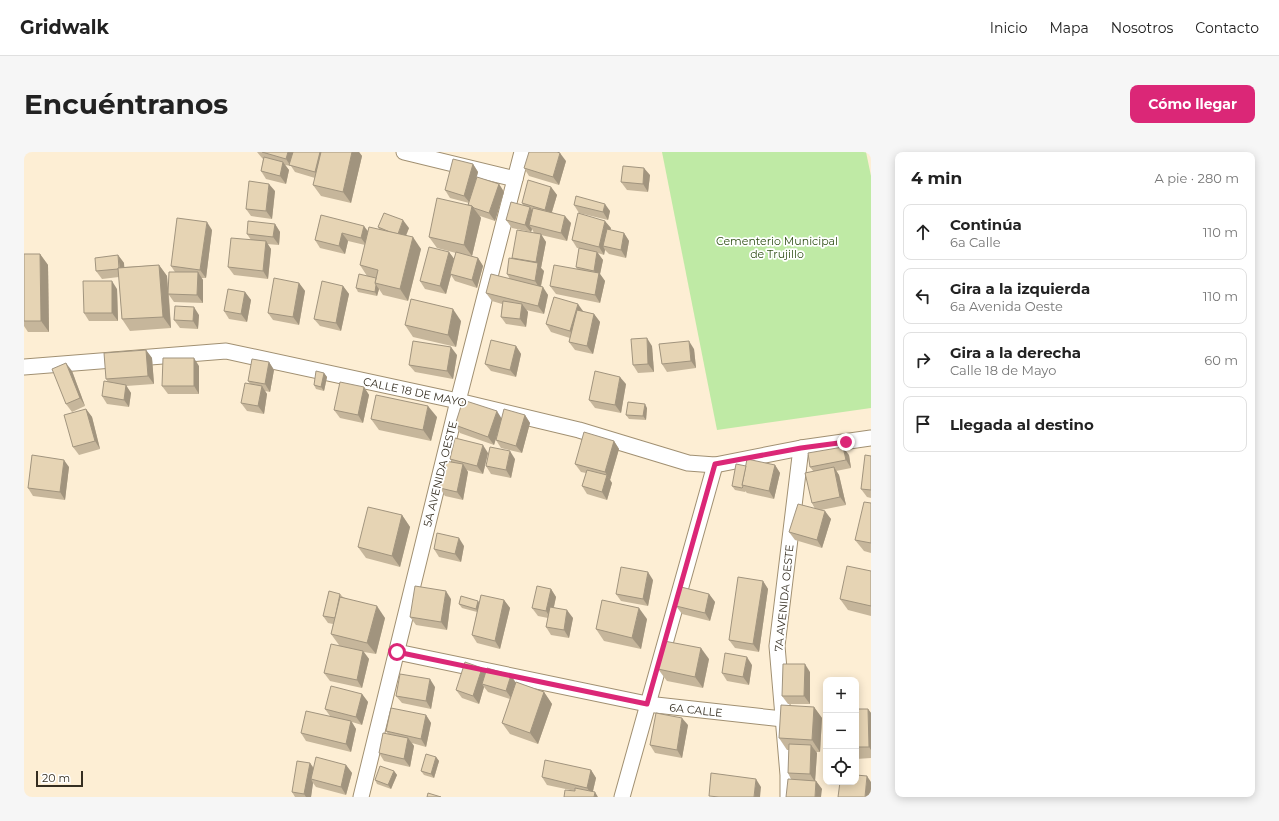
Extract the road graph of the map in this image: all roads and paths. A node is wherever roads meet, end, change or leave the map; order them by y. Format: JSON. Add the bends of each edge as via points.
{"nodes":[{"id":1,"x":404,"y":152,"type":"edge"},
{"id":2,"x":522,"y":152,"type":"edge"},
{"id":3,"x":515,"y":179,"type":"junction"},
{"id":4,"x":24,"y":367,"type":"edge"},
{"id":5,"x":458,"y":401,"type":"junction"},
{"id":6,"x":871,"y":438,"type":"edge"},
{"id":7,"x":801,"y":448,"type":"junction"},
{"id":8,"x":715,"y":464,"type":"junction"},
{"id":9,"x":397,"y":652,"type":"junction"},
{"id":10,"x":647,"y":704,"type":"junction"},
{"id":11,"x":783,"y":719,"type":"junction"},
{"id":12,"x":361,"y":797,"type":"edge"},
{"id":13,"x":622,"y":797,"type":"edge"},
{"id":14,"x":788,"y":797,"type":"edge"}],
"edges":[{"from":1,"to":3,"type":"street"},
{"from":2,"to":3,"type":"street","name":"5A AVENIDA OESTE"},
{"from":3,"to":5,"type":"street","name":"5A AVENIDA OESTE"},
{"from":4,"to":5,"type":"street","name":"CALLE 18 DE MAYO","via":[[226,350]]},
{"from":5,"to":8,"type":"street","name":"CALLE 18 DE MAYO","via":[[579,430],[688,463]]},
{"from":5,"to":9,"type":"street","name":"5A AVENIDA OESTE"},
{"from":6,"to":7,"type":"street","name":"CALLE 18 DE MAYO"},
{"from":7,"to":8,"type":"street","name":"CALLE 18 DE MAYO"},
{"from":7,"to":11,"type":"street","name":"7A AVENIDA OESTE","via":[[777,646]]},
{"from":8,"to":10,"type":"street"},
{"from":9,"to":10,"type":"street","name":"6A CALLE"},
{"from":9,"to":12,"type":"street","name":"5A AVENIDA OESTE"},
{"from":10,"to":11,"type":"street","name":"6A CALLE"},
{"from":10,"to":13,"type":"street"},
{"from":11,"to":14,"type":"street","name":"7A AVENIDA OESTE"}]}
